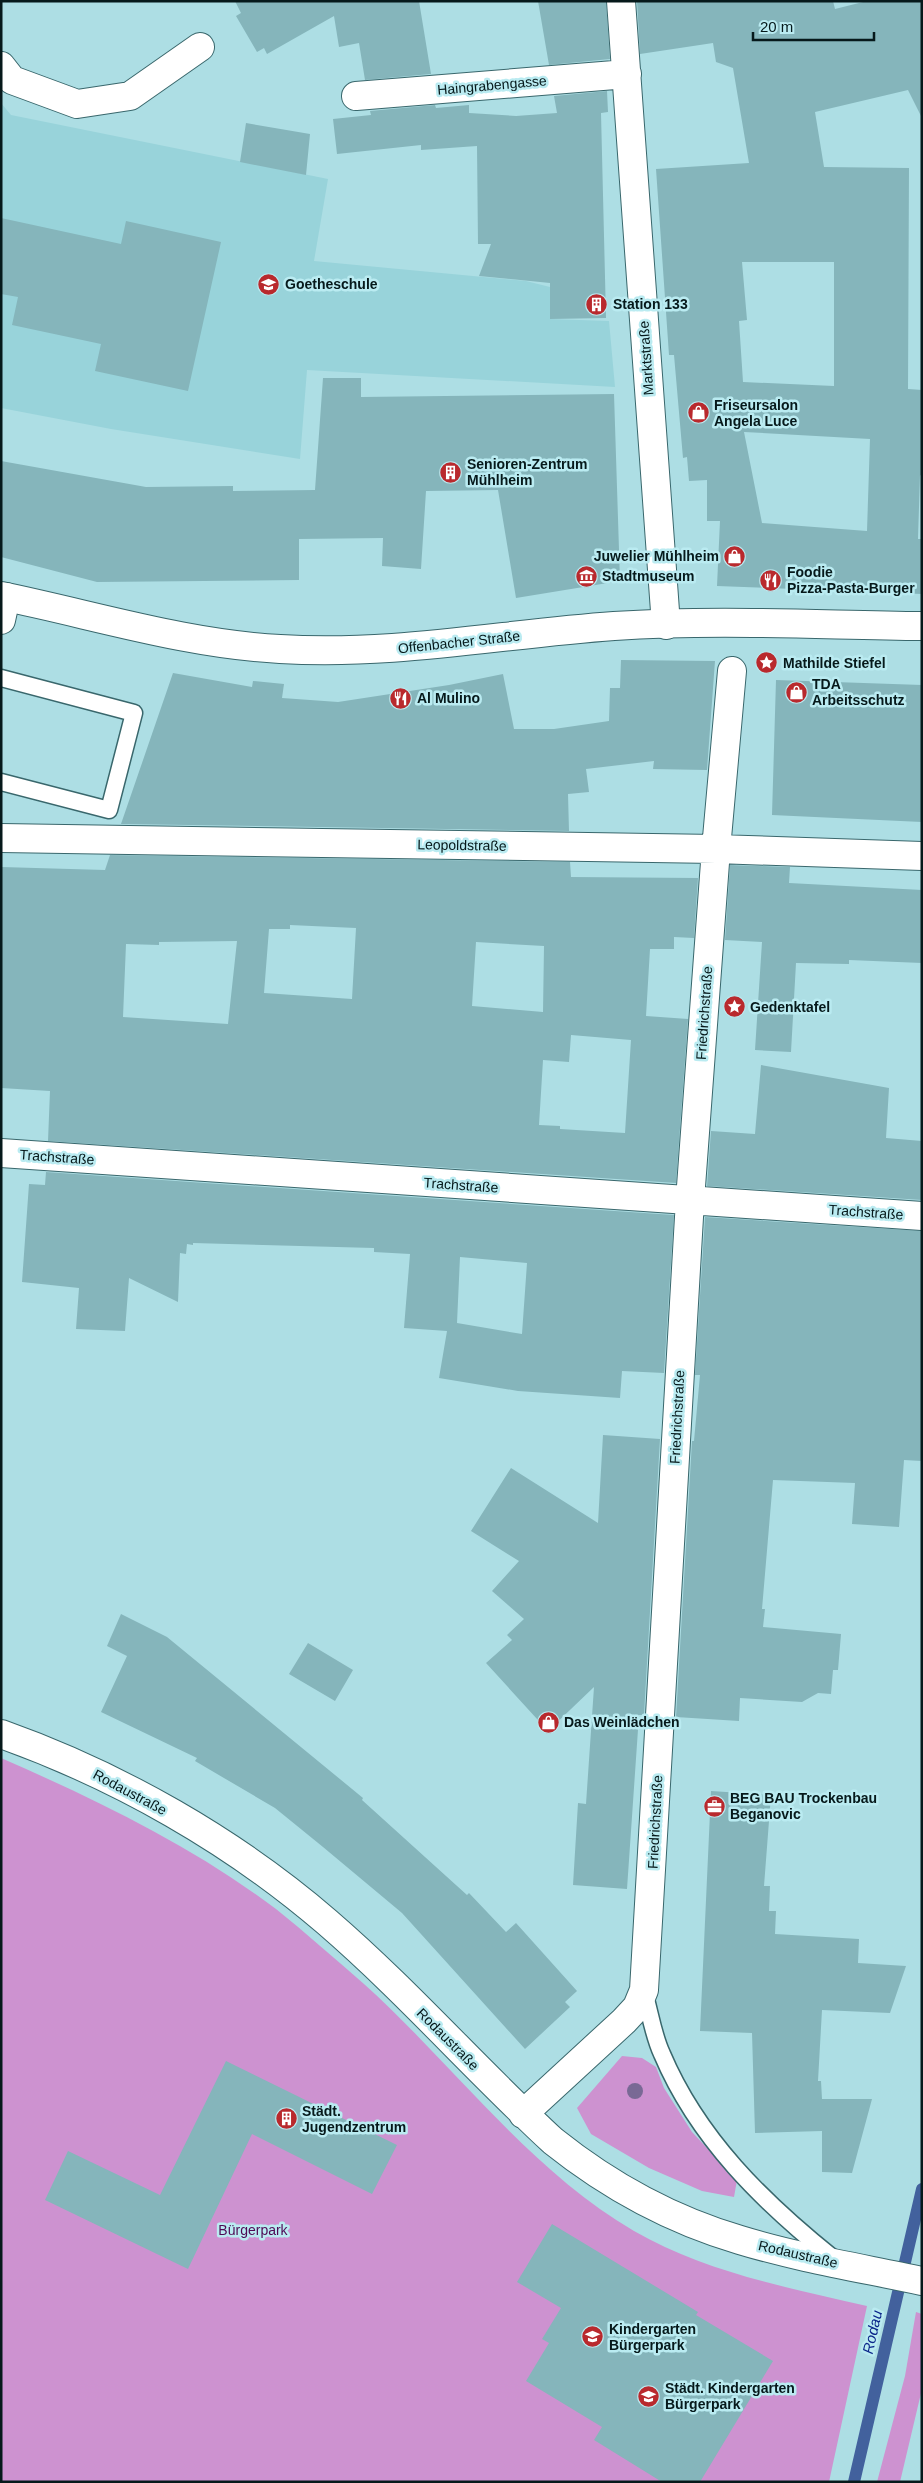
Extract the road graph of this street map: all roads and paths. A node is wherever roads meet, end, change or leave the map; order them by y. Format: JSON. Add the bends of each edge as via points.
{"nodes":[{"id":1,"x":620,"y":1,"type":"edge"},
{"id":2,"x":200,"y":47,"type":"dead end"},
{"id":3,"x":1,"y":66,"type":"edge"},
{"id":4,"x":628,"y":74,"type":"junction"},
{"id":5,"x":356,"y":96,"type":"dead end"},
{"id":6,"x":3,"y":604,"type":"edge"},
{"id":7,"x":666,"y":625,"type":"junction"},
{"id":8,"x":922,"y":626,"type":"edge"},
{"id":9,"x":732,"y":671,"type":"dead end"},
{"id":10,"x":1,"y":678,"type":"edge"},
{"id":11,"x":1,"y":782,"type":"edge"},
{"id":12,"x":1,"y":838,"type":"edge"},
{"id":13,"x":716,"y":849,"type":"junction"},
{"id":14,"x":922,"y":856,"type":"edge"},
{"id":15,"x":1,"y":1153,"type":"edge"},
{"id":16,"x":690,"y":1200,"type":"junction"},
{"id":17,"x":922,"y":1216,"type":"edge"},
{"id":18,"x":1,"y":1734,"type":"edge"},
{"id":19,"x":644,"y":1990,"type":"junction"},
{"id":20,"x":523,"y":2114,"type":"junction"},
{"id":21,"x":839,"y":2264,"type":"junction"},
{"id":22,"x":922,"y":2281,"type":"edge"}],
"edges":[{"from":1,"to":4,"type":"street","name":"Marktstraße"},
{"from":2,"to":3,"type":"street","via":[[130,96],[77,104],[12,80]]},
{"from":4,"to":5,"type":"street","name":"Haingrabengasse"},
{"from":4,"to":7,"type":"street","name":"Marktstraße"},
{"from":6,"to":7,"type":"street","name":"Offenbacher Straße","via":[[192,639],[280,649],[353,652],[616,626]]},
{"from":7,"to":8,"type":"street","name":"Offenbacher Straße"},
{"from":9,"to":13,"type":"street","name":"Friedrichstraße"},
{"from":10,"to":11,"type":"lane","via":[[134,713],[109,810]]},
{"from":12,"to":13,"type":"street","name":"Leopoldstraße"},
{"from":13,"to":14,"type":"street","name":"Leopoldstraße"},
{"from":13,"to":16,"type":"street","name":"Friedrichstraße"},
{"from":15,"to":16,"type":"street","name":"Trachstraße"},
{"from":16,"to":17,"type":"street","name":"Trachstraße"},
{"from":16,"to":19,"type":"street","name":"Friedrichstraße"},
{"from":18,"to":20,"type":"street","name":"Rodaustraße","via":[[81,1766],[143,1798],[215,1840],[286,1889],[367,1959]]},
{"from":19,"to":20,"type":"street","name":"Friedrichstraße","via":[[637,2007],[624,2021]]},
{"from":19,"to":21,"type":"lane","via":[[660,2052],[695,2116],[760,2197]]},
{"from":20,"to":21,"type":"street","name":"Rodaustraße","via":[[583,2165],[660,2209],[739,2240]]},
{"from":21,"to":22,"type":"street","name":"Rodaustraße"}]}
